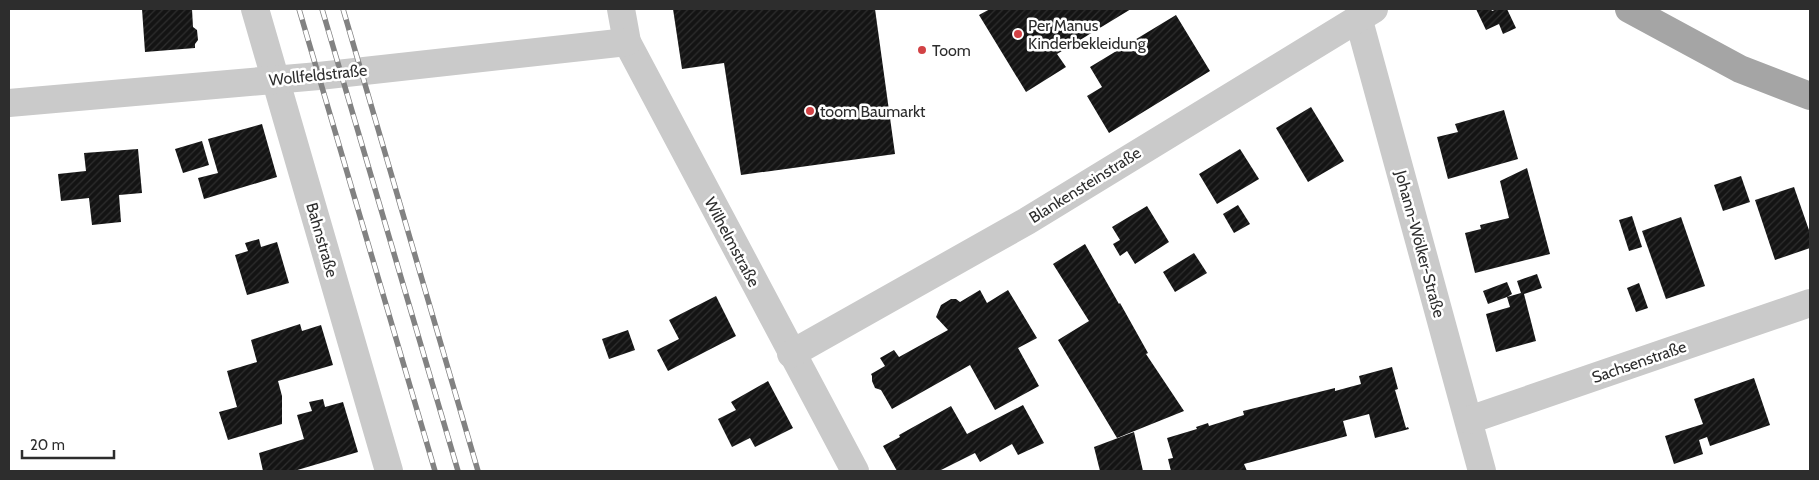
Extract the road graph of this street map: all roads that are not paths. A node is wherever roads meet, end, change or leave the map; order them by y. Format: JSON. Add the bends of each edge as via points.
{"nodes":[{"id":1,"x":254,"y":9,"type":"edge"},
{"id":2,"x":621,"y":9,"type":"edge"},
{"id":3,"x":1629,"y":9,"type":"edge"},
{"id":4,"x":1366,"y":13,"type":"edge"},
{"id":5,"x":627,"y":42,"type":"junction"},
{"id":6,"x":275,"y":80,"type":"junction"},
{"id":7,"x":1810,"y":96,"type":"edge"},
{"id":8,"x":9,"y":103,"type":"edge"},
{"id":9,"x":1810,"y":303,"type":"edge"},
{"id":10,"x":791,"y":354,"type":"junction"},
{"id":11,"x":1469,"y":420,"type":"junction"},
{"id":12,"x":389,"y":471,"type":"edge"},
{"id":13,"x":854,"y":471,"type":"edge"},
{"id":14,"x":1482,"y":471,"type":"edge"}],
"edges":[{"from":1,"to":6,"type":"street","name":"Bahnstraße"},
{"from":2,"to":5,"type":"street","name":"Wilhelmstraße"},
{"from":3,"to":7,"type":"main road","via":[[1740,69]]},
{"from":4,"to":10,"type":"street","name":"Blankensteinstraße","via":[[1027,221]]},
{"from":4,"to":11,"type":"street","name":"Johann-Wölker-Straße"},
{"from":5,"to":6,"type":"street","name":"Wollfeldstraße"},
{"from":5,"to":10,"type":"street","name":"Wilhelmstraße"},
{"from":6,"to":8,"type":"street","name":"Wollfeldstraße"},
{"from":6,"to":12,"type":"street","name":"Bahnstraße"},
{"from":9,"to":11,"type":"street","name":"Sachsenstraße"},
{"from":10,"to":13,"type":"street","name":"Wilhelmstraße"},
{"from":11,"to":14,"type":"street","name":"Johann-Wölker-Straße"}]}
